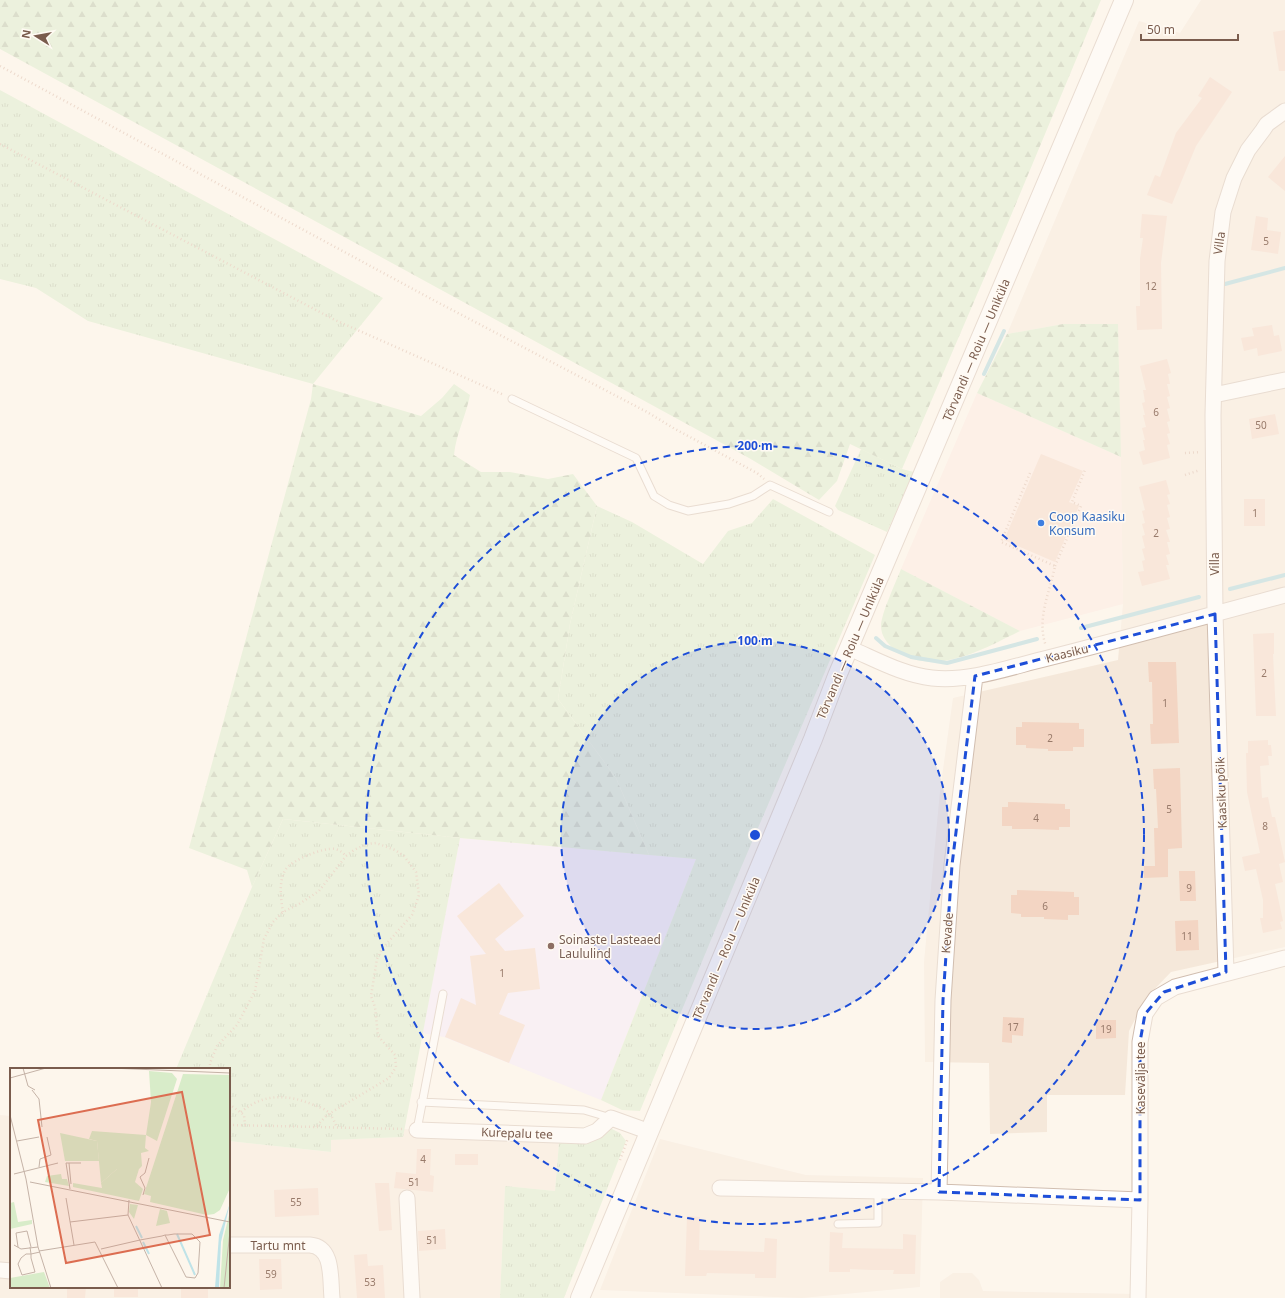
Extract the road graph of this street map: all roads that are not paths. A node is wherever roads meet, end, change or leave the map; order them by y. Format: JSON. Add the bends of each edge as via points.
{"nodes":[{"id":1,"x":1124,"y":0,"type":"edge"},
{"id":2,"x":1285,"y":111,"type":"edge"},
{"id":3,"x":1285,"y":380,"type":"edge"},
{"id":4,"x":1214,"y":395,"type":"junction"},
{"id":5,"x":512,"y":399,"type":"road end"},
{"id":6,"x":829,"y":512,"type":"dead end"},
{"id":7,"x":1285,"y":595,"type":"edge"},
{"id":8,"x":1215,"y":614,"type":"junction"},
{"id":9,"x":849,"y":648,"type":"junction"},
{"id":10,"x":975,"y":676,"type":"junction"},
{"id":11,"x":1285,"y":958,"type":"edge"},
{"id":12,"x":1226,"y":972,"type":"junction"},
{"id":13,"x":443,"y":994,"type":"dead end"},
{"id":14,"x":421,"y":1102,"type":"junction"},
{"id":15,"x":611,"y":1118,"type":"junction"},
{"id":16,"x":417,"y":1130,"type":"joint"},
{"id":17,"x":650,"y":1132,"type":"junction"},
{"id":18,"x":720,"y":1188,"type":"dead end"},
{"id":19,"x":878,"y":1191,"type":"junction"},
{"id":20,"x":939,"y":1192,"type":"junction"},
{"id":21,"x":407,"y":1198,"type":"dead end"},
{"id":22,"x":1140,"y":1200,"type":"junction"},
{"id":23,"x":838,"y":1224,"type":"dead end"},
{"id":24,"x":230,"y":1245,"type":"edge"},
{"id":25,"x":0,"y":1270,"type":"edge"},
{"id":26,"x":10,"y":1271,"type":"edge"},
{"id":27,"x":332,"y":1298,"type":"edge"},
{"id":28,"x":412,"y":1298,"type":"edge"},
{"id":29,"x":580,"y":1298,"type":"edge"},
{"id":30,"x":1138,"y":1298,"type":"edge"}],
"edges":[{"from":1,"to":9,"type":"street","name":"Tõrvandi — Roiu — Uniküla"},
{"from":2,"to":4,"type":"street","name":"Villa","via":[[1267,124],[1248,150],[1234,178],[1223,212],[1217,261]]},
{"from":3,"to":4,"type":"street"},
{"from":4,"to":8,"type":"street","name":"Villa"},
{"from":5,"to":6,"type":"lane","via":[[636,458],[654,496],[669,505],[688,511],[729,504],[753,496],[770,485]]},
{"from":7,"to":8,"type":"street","name":"Kaasiku"},
{"from":8,"to":10,"type":"street","name":"Kaasiku"},
{"from":8,"to":12,"type":"street","name":"Kaasiku põik"},
{"from":9,"to":10,"type":"street","name":"Kaasiku","via":[[930,678],[955,679]]},
{"from":9,"to":17,"type":"street","name":"Tõrvandi — Roiu — Uniküla"},
{"from":10,"to":20,"type":"street","name":"Kevade","via":[[952,865],[943,1000]]},
{"from":11,"to":12,"type":"street","name":"Kasevälja tee"},
{"from":12,"to":22,"type":"street","name":"Kasevälja tee","via":[[1164,992],[1150,1004],[1145,1014],[1140,1042]]},
{"from":13,"to":14,"type":"lane"},
{"from":14,"to":15,"type":"lane","via":[[584,1110]]},
{"from":14,"to":16,"type":"lane"},
{"from":15,"to":16,"type":"street","name":"Kurepalu tee","via":[[597,1131],[585,1136]]},
{"from":15,"to":17,"type":"street"},
{"from":17,"to":29,"type":"street","name":"Tõrvandi — Roiu — Uniküla"},
{"from":18,"to":19,"type":"street"},
{"from":19,"to":20,"type":"street"},
{"from":19,"to":23,"type":"lane","via":[[878,1223]]},
{"from":20,"to":22,"type":"street"},
{"from":21,"to":28,"type":"street"},
{"from":22,"to":30,"type":"street","name":"Kasevälja tee"},
{"from":24,"to":27,"type":"street","name":"Tartu mnt","via":[[320,1247],[328,1255]]},
{"from":25,"to":26,"type":"street"}]}
